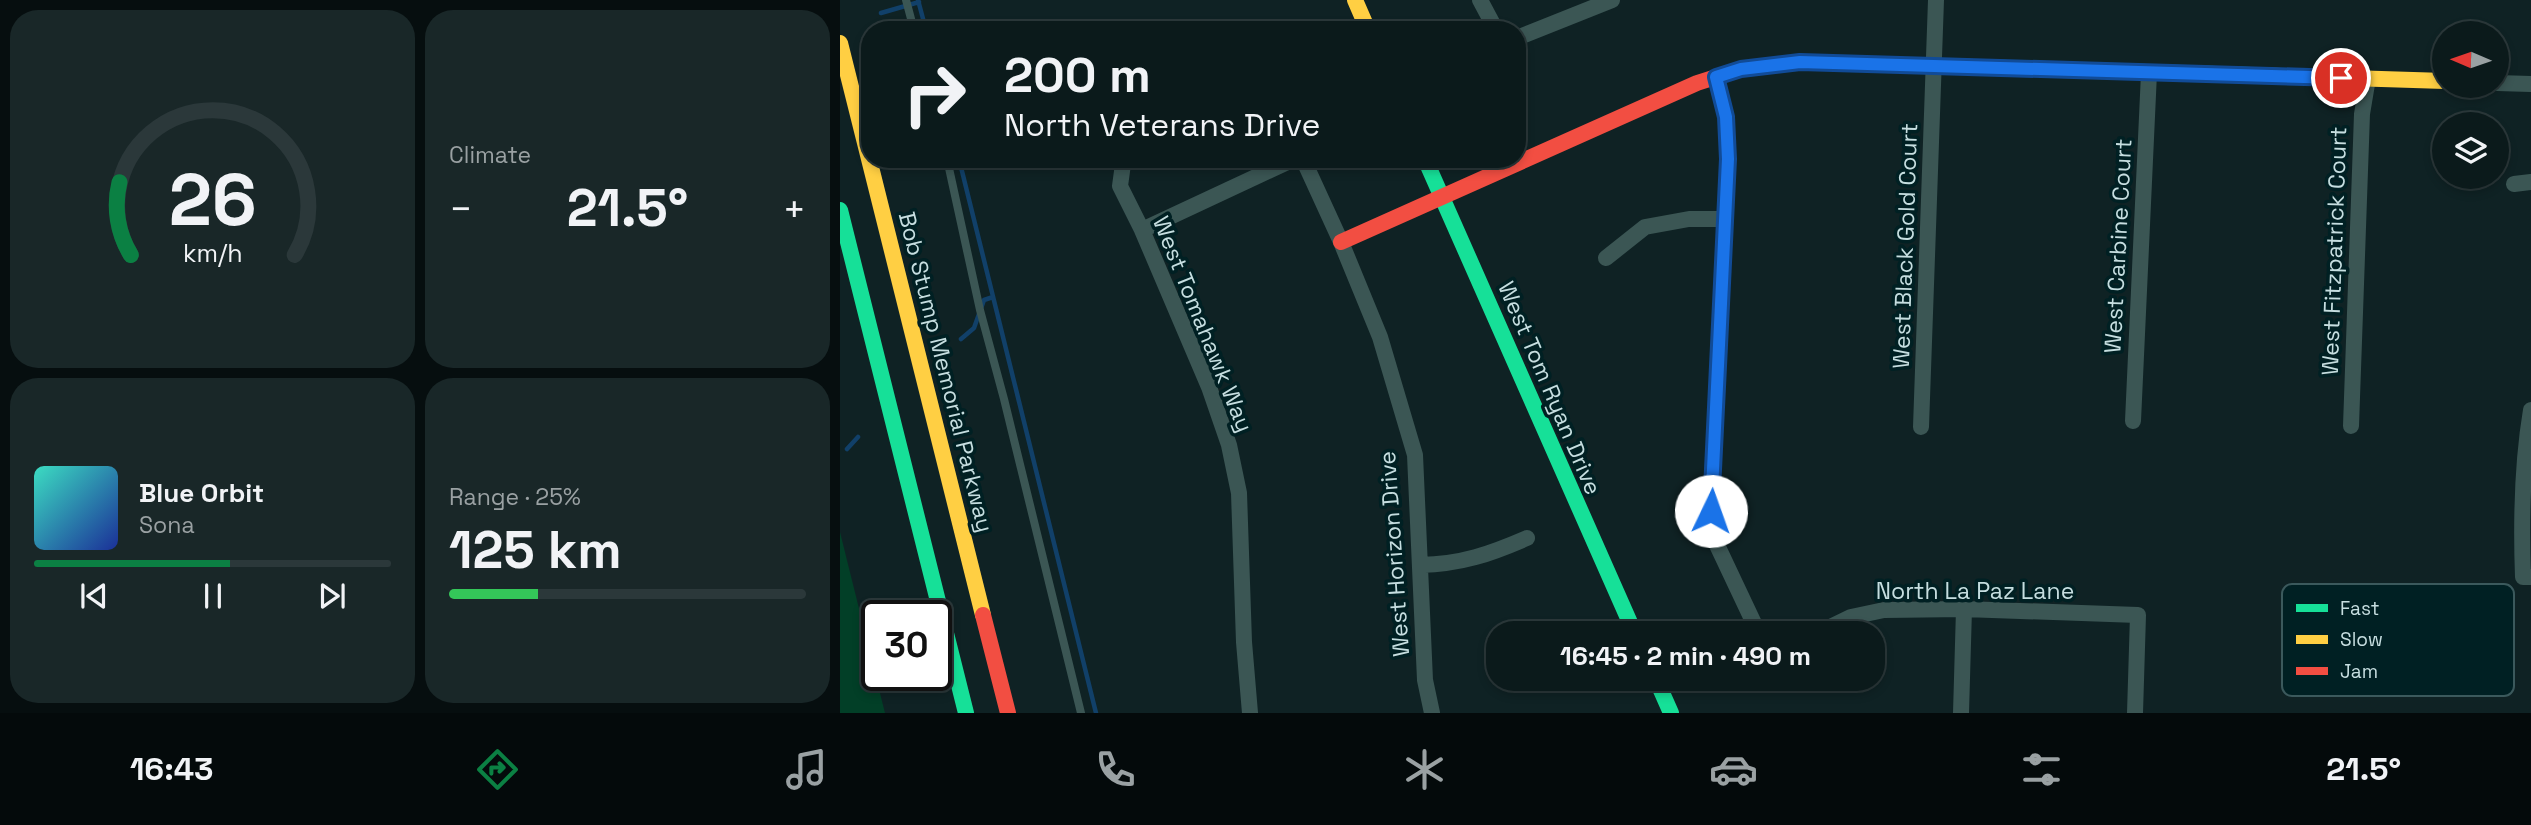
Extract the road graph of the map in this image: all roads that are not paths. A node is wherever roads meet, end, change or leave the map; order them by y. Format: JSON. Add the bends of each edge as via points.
{"nodes":[{"id":1,"x":906,"y":0,"type":"edge"},
{"id":2,"x":1355,"y":0,"type":"edge"},
{"id":3,"x":1480,"y":0,"type":"edge"},
{"id":4,"x":1612,"y":0,"type":"edge"},
{"id":5,"x":1936,"y":0,"type":"edge"},
{"id":6,"x":912,"y":21,"type":"edge"},
{"id":7,"x":1364,"y":21,"type":"edge"},
{"id":8,"x":1491,"y":21,"type":"edge"},
{"id":9,"x":1526,"y":34,"type":"edge"},
{"id":10,"x":840,"y":43,"type":"edge"},
{"id":11,"x":1934,"y":67,"type":"junction"},
{"id":12,"x":2149,"y":72,"type":"junction"},
{"id":13,"x":1716,"y":77,"type":"junction"},
{"id":14,"x":2368,"y":78,"type":"junction"},
{"id":15,"x":2432,"y":80,"type":"edge"},
{"id":16,"x":2510,"y":83,"type":"edge"},
{"id":17,"x":2531,"y":84,"type":"edge"},
{"id":18,"x":861,"y":127,"type":"edge"},
{"id":19,"x":1526,"y":157,"type":"edge"},
{"id":20,"x":871,"y":168,"type":"edge"},
{"id":21,"x":949,"y":168,"type":"edge"},
{"id":22,"x":1123,"y":168,"type":"edge"},
{"id":23,"x":1275,"y":168,"type":"edge"},
{"id":24,"x":1307,"y":168,"type":"edge"},
{"id":25,"x":1429,"y":168,"type":"edge"},
{"id":26,"x":1502,"y":168,"type":"edge"},
{"id":27,"x":2531,"y":181,"type":"edge"},
{"id":28,"x":2514,"y":184,"type":"dead end"},
{"id":29,"x":1441,"y":195,"type":"junction"},
{"id":30,"x":840,"y":210,"type":"edge"},
{"id":31,"x":1724,"y":219,"type":"junction"},
{"id":32,"x":1142,"y":230,"type":"junction"},
{"id":33,"x":1341,"y":242,"type":"junction"},
{"id":34,"x":1606,"y":258,"type":"dead end"},
{"id":35,"x":2531,"y":410,"type":"edge"},
{"id":36,"x":2133,"y":421,"type":"dead end"},
{"id":37,"x":2351,"y":426,"type":"dead end"},
{"id":38,"x":1921,"y":427,"type":"dead end"},
{"id":39,"x":1527,"y":538,"type":"dead end"},
{"id":40,"x":1420,"y":565,"type":"junction"},
{"id":41,"x":2527,"y":577,"type":"edge"},
{"id":42,"x":1964,"y":609,"type":"junction"},
{"id":43,"x":1629,"y":621,"type":"edge"},
{"id":44,"x":1753,"y":621,"type":"edge"},
{"id":45,"x":1843,"y":621,"type":"edge"},
{"id":46,"x":1661,"y":691,"type":"edge"},
{"id":47,"x":966,"y":713,"type":"edge"},
{"id":48,"x":1008,"y":713,"type":"edge"},
{"id":49,"x":1081,"y":713,"type":"edge"},
{"id":50,"x":1250,"y":713,"type":"edge"},
{"id":51,"x":1432,"y":713,"type":"edge"},
{"id":52,"x":1671,"y":713,"type":"edge"},
{"id":53,"x":1961,"y":713,"type":"edge"},
{"id":54,"x":2135,"y":713,"type":"edge"}],
"edges":[{"from":1,"to":6,"type":"lane"},
{"from":2,"to":7,"type":"main road"},
{"from":3,"to":8,"type":"street"},
{"from":4,"to":9,"type":"street"},
{"from":5,"to":11,"type":"street","name":"West Black Gold Court"},
{"from":10,"to":18,"type":"main road","name":"Bob Stump Memorial Parkway"},
{"from":11,"to":12,"type":"main road"},
{"from":11,"to":13,"type":"main road","via":[[1800,62]]},
{"from":11,"to":38,"type":"street","name":"West Black Gold Court"},
{"from":12,"to":14,"type":"main road"},
{"from":12,"to":36,"type":"street","name":"West Carbine Court"},
{"from":13,"to":19,"type":"main road"},
{"from":13,"to":31,"type":"street","via":[[1726,117]]},
{"from":14,"to":15,"type":"main road"},
{"from":14,"to":37,"type":"street","name":"West Fitzpatrick Court","via":[[2362,114]]},
{"from":16,"to":17,"type":"street"},
{"from":20,"to":48,"type":"main road","name":"Bob Stump Memorial Parkway"},
{"from":21,"to":49,"type":"lane"},
{"from":22,"to":32,"type":"street","name":"West Tomahawk Way","via":[[1121,186]]},
{"from":23,"to":32,"type":"street"},
{"from":24,"to":33,"type":"street","name":"West Horizon Drive"},
{"from":25,"to":29,"type":"main road","name":"West Tom Ryan Drive"},
{"from":26,"to":29,"type":"main road"},
{"from":27,"to":28,"type":"street"},
{"from":29,"to":33,"type":"main road"},
{"from":29,"to":43,"type":"main road","name":"West Tom Ryan Drive"},
{"from":30,"to":47,"type":"main road"},
{"from":31,"to":34,"type":"street","via":[[1689,219],[1645,227]]},
{"from":31,"to":44,"type":"street","via":[[1711,511],[1717,545]]},
{"from":32,"to":50,"type":"street","name":"West Tomahawk Way","via":[[1209,387],[1239,493]]},
{"from":33,"to":40,"type":"street","name":"West Horizon Drive","via":[[1380,337],[1415,455]]},
{"from":35,"to":41,"type":"street"},
{"from":39,"to":40,"type":"street","via":[[1488,555]]},
{"from":40,"to":51,"type":"street","name":"West Horizon Drive","via":[[1425,680]]},
{"from":42,"to":45,"type":"street","name":"North La Paz Lane","via":[[1884,610]]},
{"from":42,"to":53,"type":"street"},
{"from":42,"to":54,"type":"street","name":"North La Paz Lane","via":[[2138,615]]},
{"from":46,"to":52,"type":"main road"}]}
